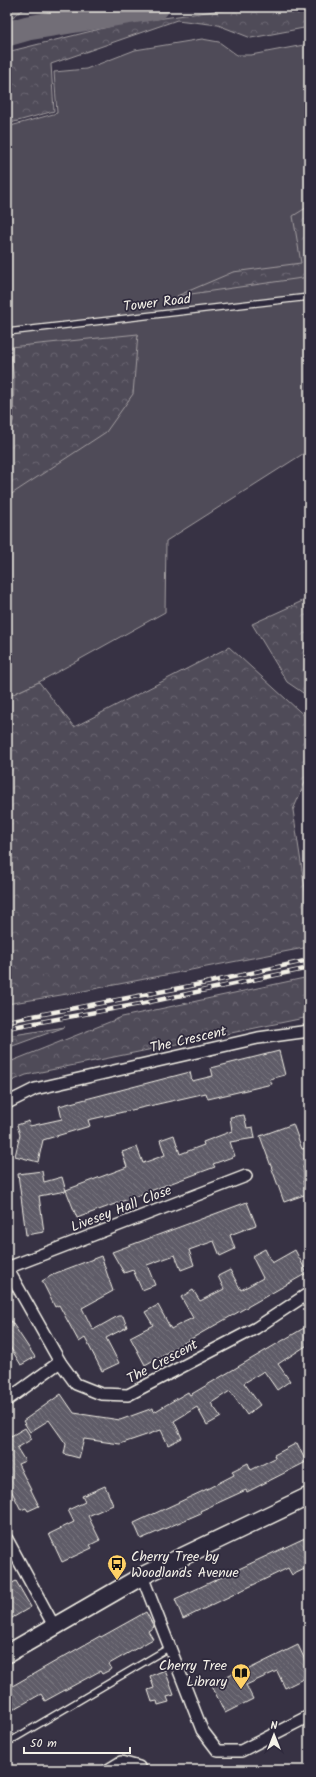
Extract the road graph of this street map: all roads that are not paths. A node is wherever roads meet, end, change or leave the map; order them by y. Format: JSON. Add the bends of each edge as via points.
{"nodes":[{"id":1,"x":309,"y":297,"type":"edge"},
{"id":2,"x":7,"y":332,"type":"edge"},
{"id":3,"x":309,"y":1031,"type":"edge"},
{"id":4,"x":7,"y":1102,"type":"edge"},
{"id":5,"x":246,"y":1176,"type":"dead end"},
{"id":6,"x":7,"y":1268,"type":"edge"},
{"id":7,"x":309,"y":1293,"type":"edge"},
{"id":8,"x":60,"y":1362,"type":"junction"},
{"id":9,"x":7,"y":1400,"type":"edge"},
{"id":10,"x":309,"y":1496,"type":"edge"},
{"id":11,"x":7,"y":1539,"type":"edge"},
{"id":12,"x":142,"y":1576,"type":"junction"},
{"id":13,"x":54,"y":1626,"type":"junction"},
{"id":14,"x":170,"y":1647,"type":"junction"},
{"id":15,"x":7,"y":1654,"type":"edge"},
{"id":16,"x":309,"y":1716,"type":"edge"},
{"id":17,"x":7,"y":1743,"type":"edge"},
{"id":18,"x":139,"y":1768,"type":"edge"},
{"id":19,"x":108,"y":1770,"type":"edge"}],
"edges":[{"from":1,"to":2,"type":"lane","name":"Tower Road"},
{"from":3,"to":4,"type":"street","name":"The Crescent","via":[[258,1038],[35,1089]]},
{"from":5,"to":6,"type":"street","name":"Livesey Hall Close"},
{"from":6,"to":8,"type":"street","name":"The Crescent"},
{"from":7,"to":8,"type":"street","name":"The Crescent","via":[[256,1328],[128,1395],[101,1394],[76,1384]]},
{"from":8,"to":9,"type":"street"},
{"from":10,"to":12,"type":"main road"},
{"from":11,"to":13,"type":"street"},
{"from":12,"to":13,"type":"main road"},
{"from":12,"to":14,"type":"street"},
{"from":13,"to":15,"type":"main road"},
{"from":14,"to":16,"type":"street","via":[[202,1730],[218,1751],[241,1751]]},
{"from":14,"to":17,"type":"lane"},
{"from":18,"to":19,"type":"street","via":[[121,1762]]}]}
